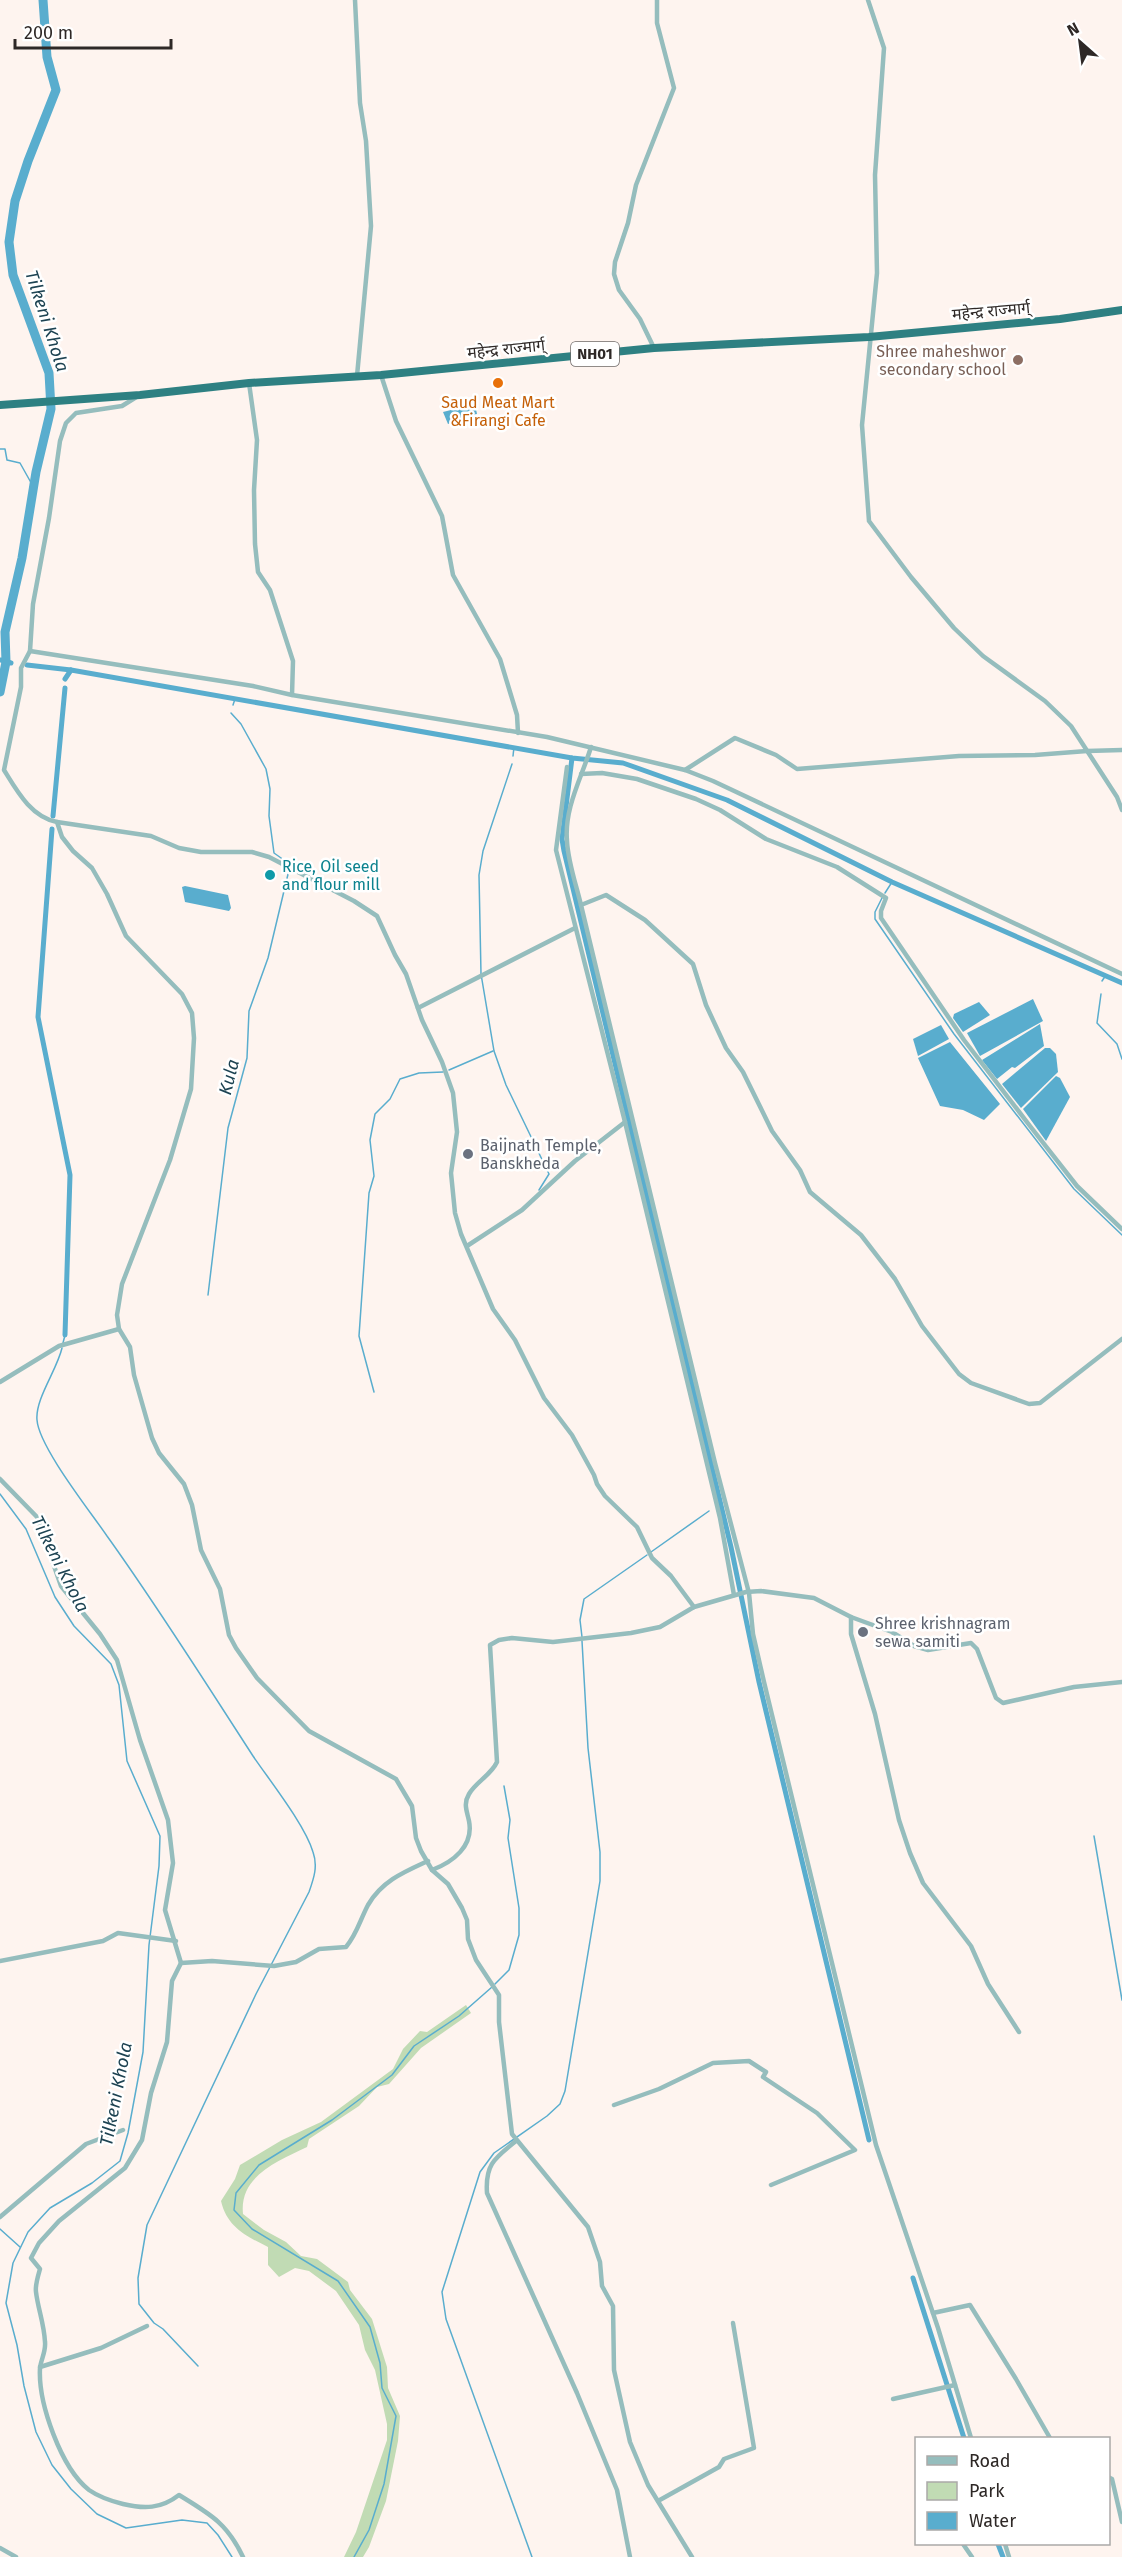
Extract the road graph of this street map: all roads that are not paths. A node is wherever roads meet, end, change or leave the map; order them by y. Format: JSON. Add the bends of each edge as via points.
{"nodes":[{"id":1,"x":355,"y":0,"type":"edge"},
{"id":2,"x":657,"y":0,"type":"edge"},
{"id":3,"x":868,"y":0,"type":"edge"},
{"id":4,"x":1122,"y":310,"type":"edge"},
{"id":5,"x":869,"y":337,"type":"junction"},
{"id":6,"x":654,"y":348,"type":"junction"},
{"id":7,"x":381,"y":375,"type":"junction"},
{"id":8,"x":357,"y":376,"type":"junction"},
{"id":9,"x":249,"y":383,"type":"junction"},
{"id":10,"x":140,"y":395,"type":"junction"},
{"id":11,"x":0,"y":405,"type":"edge"},
{"id":12,"x":30,"y":651,"type":"junction"},
{"id":13,"x":292,"y":695,"type":"junction"},
{"id":14,"x":518,"y":733,"type":"junction"},
{"id":15,"x":591,"y":747,"type":"junction"},
{"id":16,"x":1122,"y":750,"type":"edge"},
{"id":17,"x":1087,"y":751,"type":"junction"},
{"id":18,"x":567,"y":767,"type":"dead end"},
{"id":19,"x":685,"y":770,"type":"junction"},
{"id":20,"x":581,"y":774,"type":"junction"},
{"id":21,"x":1122,"y":810,"type":"edge"},
{"id":22,"x":57,"y":822,"type":"junction"},
{"id":23,"x":580,"y":905,"type":"junction"},
{"id":24,"x":575,"y":928,"type":"junction"},
{"id":25,"x":1122,"y":974,"type":"edge"},
{"id":26,"x":418,"y":1008,"type":"junction"},
{"id":27,"x":625,"y":1122,"type":"junction"},
{"id":28,"x":1122,"y":1229,"type":"edge"},
{"id":29,"x":467,"y":1246,"type":"junction"},
{"id":30,"x":119,"y":1329,"type":"junction"},
{"id":31,"x":1122,"y":1339,"type":"edge"},
{"id":32,"x":0,"y":1382,"type":"edge"},
{"id":33,"x":0,"y":1479,"type":"edge"},
{"id":34,"x":748,"y":1592,"type":"junction"},
{"id":35,"x":734,"y":1595,"type":"junction"},
{"id":36,"x":694,"y":1606,"type":"junction"},
{"id":37,"x":851,"y":1617,"type":"junction"},
{"id":38,"x":1122,"y":1682,"type":"edge"},
{"id":39,"x":428,"y":1861,"type":"junction"},
{"id":40,"x":432,"y":1870,"type":"junction"},
{"id":41,"x":176,"y":1941,"type":"junction"},
{"id":42,"x":0,"y":1961,"type":"edge"},
{"id":43,"x":181,"y":1963,"type":"junction"},
{"id":44,"x":1019,"y":2032,"type":"dead end"},
{"id":45,"x":614,"y":2105,"type":"dead end"},
{"id":46,"x":123,"y":2130,"type":"dead end"},
{"id":47,"x":516,"y":2141,"type":"junction"},
{"id":48,"x":771,"y":2186,"type":"dead end"},
{"id":49,"x":0,"y":2217,"type":"edge"},
{"id":50,"x":933,"y":2313,"type":"junction"},
{"id":51,"x":733,"y":2323,"type":"dead end"},
{"id":52,"x":147,"y":2326,"type":"dead end"},
{"id":53,"x":40,"y":2367,"type":"junction"},
{"id":54,"x":953,"y":2386,"type":"junction"},
{"id":55,"x":893,"y":2399,"type":"dead end"},
{"id":56,"x":970,"y":2437,"type":"edge"},
{"id":57,"x":1049,"y":2437,"type":"edge"},
{"id":58,"x":1110,"y":2478,"type":"edge"},
{"id":59,"x":658,"y":2501,"type":"junction"},
{"id":60,"x":1122,"y":2523,"type":"edge"},
{"id":61,"x":0,"y":2548,"type":"edge"},
{"id":62,"x":16,"y":2557,"type":"edge"},
{"id":63,"x":243,"y":2557,"type":"edge"},
{"id":64,"x":630,"y":2557,"type":"edge"},
{"id":65,"x":692,"y":2557,"type":"edge"}],
"edges":[{"from":1,"to":8,"type":"street","via":[[371,226]]},
{"from":2,"to":6,"type":"street","via":[[657,23],[674,88],[636,185],[614,274],[619,290]]},
{"from":3,"to":5,"type":"street","via":[[884,48],[875,174],[877,273]]},
{"from":4,"to":5,"type":"highway","name":"महेन्द्र राज्मार्ग्","number":"NH01"},
{"from":5,"to":6,"type":"highway","name":"महेन्द्र राज्मार्ग्","number":"NH01"},
{"from":5,"to":17,"type":"street","via":[[862,425],[869,521],[954,628],[983,656],[1045,701],[1071,726]]},
{"from":6,"to":7,"type":"highway","name":"महेन्द्र राज्मार्ग्","number":"NH01"},
{"from":7,"to":8,"type":"highway","name":"महेन्द्र राज्मार्ग्","number":"NH01"},
{"from":7,"to":14,"type":"street","via":[[396,421],[442,516],[453,575],[500,659],[517,715]]},
{"from":8,"to":9,"type":"highway","name":"महेन्द्र राज्मार्ग्","number":"NH01"},
{"from":9,"to":10,"type":"highway","name":"महेन्द्र राज्मार्ग्","number":"NH01"},
{"from":9,"to":13,"type":"street","via":[[257,440],[254,490],[258,572],[270,590],[293,661]]},
{"from":10,"to":11,"type":"highway","name":"महेन्द्र राज्मार्ग्","number":"NH01"},
{"from":10,"to":12,"type":"street","via":[[122,406],[76,413],[66,423],[33,604]]},
{"from":12,"to":13,"type":"street"},
{"from":12,"to":22,"type":"street","via":[[21,668],[21,687],[4,770],[30,808],[45,820]]},
{"from":13,"to":14,"type":"street"},
{"from":14,"to":15,"type":"street"},
{"from":15,"to":19,"type":"street"},
{"from":15,"to":20,"type":"street"},
{"from":16,"to":17,"type":"street"},
{"from":17,"to":19,"type":"street","via":[[797,769],[776,755],[735,738]]},
{"from":17,"to":21,"type":"street"},
{"from":18,"to":24,"type":"street","via":[[556,850]]},
{"from":19,"to":25,"type":"street"},
{"from":20,"to":23,"type":"street","via":[[574,792],[567,840]]},
{"from":20,"to":28,"type":"street","via":[[638,779],[696,799],[766,839],[837,867],[886,898],[881,918],[964,1040],[1077,1186]]},
{"from":22,"to":26,"type":"street","via":[[151,836],[201,852],[252,852],[269,857],[376,916],[406,974]]},
{"from":22,"to":30,"type":"street","via":[[68,844],[92,868],[126,936],[182,994],[192,1013],[190,1089],[170,1160],[122,1284]]},
{"from":23,"to":31,"type":"street","via":[[606,895],[645,920],[693,964],[726,1048],[810,1192],[861,1235],[948,1361],[971,1383],[1029,1404],[1040,1403]]},
{"from":23,"to":34,"type":"street"},
{"from":24,"to":26,"type":"street"},
{"from":24,"to":27,"type":"street"},
{"from":26,"to":29,"type":"street","via":[[453,1093],[457,1132],[452,1194]]},
{"from":27,"to":29,"type":"street","via":[[522,1210]]},
{"from":27,"to":35,"type":"street","via":[[720,1518]]},
{"from":29,"to":36,"type":"street","via":[[493,1309],[515,1340],[544,1398],[572,1435],[597,1484],[637,1527],[652,1558]]},
{"from":30,"to":32,"type":"street","via":[[62,1345]]},
{"from":30,"to":39,"type":"street","via":[[130,1347],[152,1438],[184,1484],[192,1505],[201,1550],[220,1589],[229,1635],[236,1648],[257,1678],[309,1731],[396,1779],[412,1806],[416,1838]]},
{"from":33,"to":41,"type":"street","via":[[37,1517],[61,1586],[117,1660],[168,1820],[173,1863],[165,1910]]},
{"from":34,"to":35,"type":"street"},
{"from":34,"to":37,"type":"street","via":[[814,1598]]},
{"from":34,"to":50,"type":"street","via":[[753,1634],[876,2145]]},
{"from":35,"to":36,"type":"street"},
{"from":36,"to":40,"type":"street","via":[[660,1627],[631,1633],[553,1642],[512,1638],[490,1645],[497,1762],[468,1796],[465,1806],[470,1834],[465,1845],[448,1864]]},
{"from":37,"to":38,"type":"street","via":[[928,1650],[971,1643],[996,1698],[1002,1703],[1074,1687]]},
{"from":37,"to":44,"type":"street","via":[[851,1634],[910,1853],[924,1883],[971,1946],[988,1984]]},
{"from":39,"to":40,"type":"street"},
{"from":39,"to":43,"type":"street","via":[[393,1876],[378,1890],[346,1947],[319,1949],[296,1962],[274,1966]]},
{"from":40,"to":47,"type":"street","via":[[448,1884],[462,1908],[476,1960],[499,1995],[512,2134]]},
{"from":41,"to":42,"type":"street","via":[[118,1934],[103,1941]]},
{"from":41,"to":43,"type":"street"},
{"from":43,"to":53,"type":"street","via":[[172,1982],[167,2042],[142,2140],[125,2168],[59,2221],[31,2258],[40,2269],[35,2290],[44,2321],[46,2350]]},
{"from":45,"to":48,"type":"street","via":[[713,2063],[749,2061],[766,2072],[763,2077],[817,2113],[855,2150]]},
{"from":46,"to":49,"type":"street","via":[[86,2144]]},
{"from":47,"to":59,"type":"street","via":[[588,2227],[600,2262],[602,2286],[613,2307],[614,2370],[630,2442]]},
{"from":47,"to":64,"type":"street","via":[[493,2160],[485,2177],[487,2193],[617,2490]]},
{"from":50,"to":54,"type":"street"},
{"from":50,"to":57,"type":"street","via":[[970,2305]]},
{"from":51,"to":59,"type":"street","via":[[754,2448],[724,2459],[719,2467]]},
{"from":52,"to":53,"type":"street","via":[[100,2348]]},
{"from":53,"to":63,"type":"street","via":[[48,2423],[64,2457],[89,2489],[110,2501],[138,2507],[160,2506],[179,2495],[225,2527]]},
{"from":54,"to":55,"type":"street"},
{"from":54,"to":56,"type":"street"},
{"from":58,"to":60,"type":"street"},
{"from":59,"to":65,"type":"street"},
{"from":61,"to":62,"type":"street"}]}
